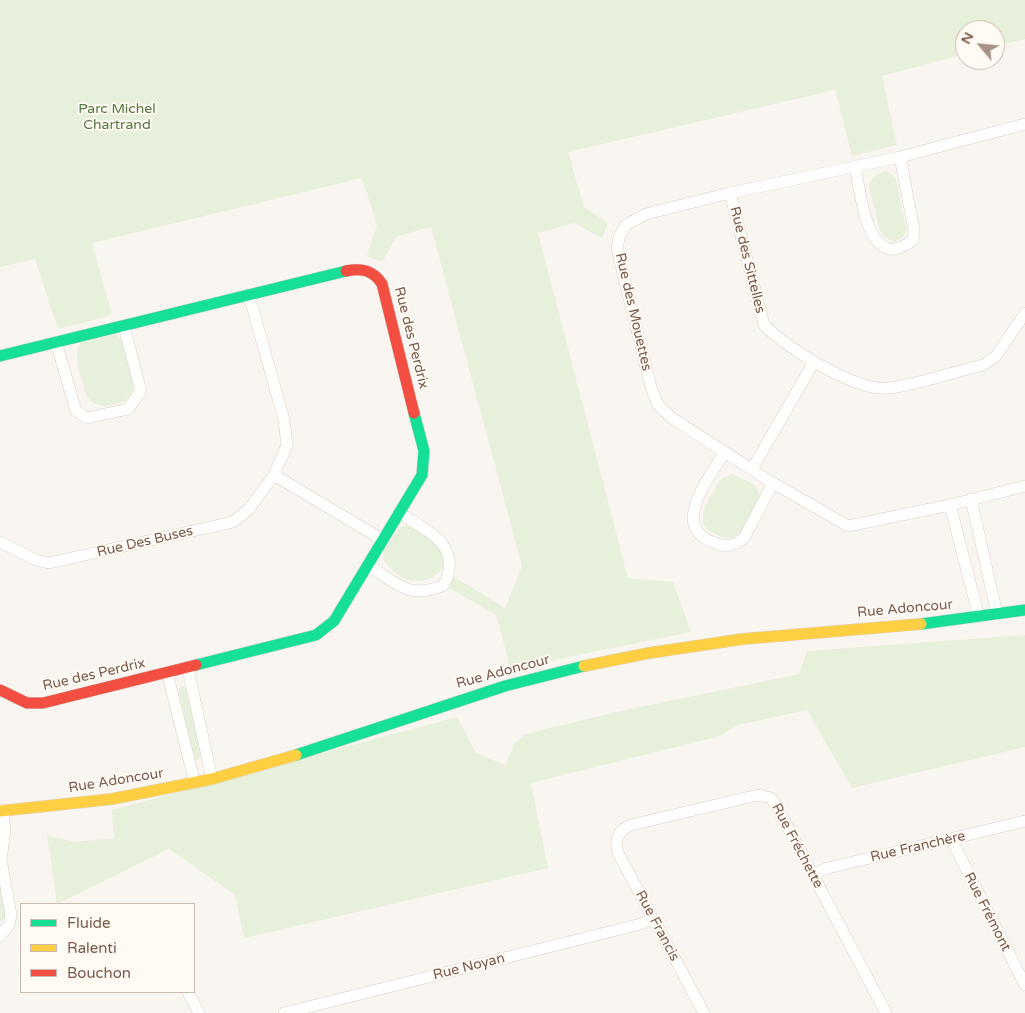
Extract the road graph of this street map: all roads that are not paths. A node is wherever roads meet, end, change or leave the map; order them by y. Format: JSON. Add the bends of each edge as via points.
{"nodes":[{"id":1,"x":1023,"y":124,"type":"edge"},
{"id":2,"x":1025,"y":136,"type":"edge"},
{"id":3,"x":900,"y":157,"type":"junction"},
{"id":4,"x":855,"y":168,"type":"junction"},
{"id":5,"x":730,"y":193,"type":"junction"},
{"id":6,"x":249,"y":295,"type":"junction"},
{"id":7,"x":1025,"y":313,"type":"edge"},
{"id":8,"x":124,"y":326,"type":"junction"},
{"id":9,"x":56,"y":342,"type":"junction"},
{"id":10,"x":0,"y":356,"type":"edge"},
{"id":11,"x":814,"y":362,"type":"junction"},
{"id":12,"x":724,"y":453,"type":"junction"},
{"id":13,"x":752,"y":469,"type":"junction"},
{"id":14,"x":274,"y":475,"type":"junction"},
{"id":15,"x":773,"y":483,"type":"junction"},
{"id":16,"x":1025,"y":486,"type":"edge"},
{"id":17,"x":971,"y":499,"type":"junction"},
{"id":18,"x":950,"y":506,"type":"junction"},
{"id":19,"x":400,"y":514,"type":"junction"},
{"id":20,"x":383,"y":540,"type":"junction"},
{"id":21,"x":0,"y":542,"type":"edge"},
{"id":22,"x":369,"y":566,"type":"junction"},
{"id":23,"x":1025,"y":610,"type":"edge"},
{"id":24,"x":997,"y":614,"type":"junction"},
{"id":25,"x":979,"y":617,"type":"junction"},
{"id":26,"x":188,"y":669,"type":"junction"},
{"id":27,"x":167,"y":673,"type":"junction"},
{"id":28,"x":0,"y":690,"type":"edge"},
{"id":29,"x":212,"y":778,"type":"junction"},
{"id":30,"x":195,"y":783,"type":"junction"},
{"id":31,"x":2,"y":810,"type":"edge"},
{"id":32,"x":1025,"y":822,"type":"edge"},
{"id":33,"x":617,"y":838,"type":"joint"},
{"id":34,"x":951,"y":839,"type":"junction"},
{"id":35,"x":1,"y":859,"type":"edge"},
{"id":36,"x":812,"y":874,"type":"junction"},
{"id":37,"x":653,"y":919,"type":"junction"},
{"id":38,"x":0,"y":936,"type":"edge"},
{"id":39,"x":1025,"y":985,"type":"edge"},
{"id":40,"x":189,"y":993,"type":"edge"},
{"id":41,"x":199,"y":1013,"type":"edge"},
{"id":42,"x":284,"y":1013,"type":"edge"},
{"id":43,"x":704,"y":1013,"type":"edge"},
{"id":44,"x":886,"y":1013,"type":"edge"}],
"edges":[{"from":1,"to":2,"type":"street"},
{"from":1,"to":3,"type":"street","name":"Rue des Mouettes"},
{"from":3,"to":4,"type":"street","name":"Rue des Mouettes"},
{"from":3,"to":4,"type":"street","via":[[914,230],[913,240],[892,249],[880,247],[872,237]]},
{"from":4,"to":5,"type":"street","name":"Rue des Mouettes"},
{"from":5,"to":11,"type":"street","name":"Rue des Sittelles","via":[[764,325],[777,339]]},
{"from":5,"to":12,"type":"street","name":"Rue des Mouettes","via":[[646,214],[626,224],[617,249],[658,405]]},
{"from":6,"to":8,"type":"street","name":"Rue des Perdrix"},
{"from":6,"to":14,"type":"street","name":"Rue Des Buses","via":[[284,420],[287,445]]},
{"from":6,"to":19,"type":"street","name":"Rue des Perdrix","via":[[360,268],[376,275],[382,284],[424,451],[422,475]]},
{"from":7,"to":11,"type":"street","name":"Rue des Sittelles","via":[[996,356],[983,365],[889,388],[870,387]]},
{"from":8,"to":9,"type":"street","name":"Rue des Perdrix"},
{"from":8,"to":9,"type":"street","via":[[141,391],[128,409],[87,418],[76,411]]},
{"from":9,"to":10,"type":"street","name":"Rue des Perdrix"},
{"from":11,"to":13,"type":"street"},
{"from":12,"to":13,"type":"street","name":"Rue des Mouettes"},
{"from":12,"to":15,"type":"street","via":[[695,503],[692,519],[697,531],[710,542],[725,546],[744,538]]},
{"from":13,"to":15,"type":"street","name":"Rue des Mouettes"},
{"from":14,"to":20,"type":"street"},
{"from":14,"to":21,"type":"street","name":"Rue Des Buses","via":[[249,509],[233,522],[48,563]]},
{"from":15,"to":18,"type":"street","name":"Rue des Mouettes","via":[[848,526]]},
{"from":16,"to":17,"type":"street","name":"Rue des Mouettes"},
{"from":17,"to":18,"type":"street","name":"Rue des Mouettes"},
{"from":17,"to":24,"type":"street"},
{"from":18,"to":25,"type":"street"},
{"from":19,"to":20,"type":"street","name":"Rue des Perdrix"},
{"from":19,"to":22,"type":"street","via":[[438,538],[448,552],[450,564],[444,585],[418,593],[405,589]]},
{"from":20,"to":22,"type":"street","name":"Rue des Perdrix"},
{"from":22,"to":26,"type":"street","name":"Rue des Perdrix","via":[[334,621],[316,635]]},
{"from":23,"to":24,"type":"street","name":"Rue Adoncour"},
{"from":24,"to":25,"type":"street","name":"Rue Adoncour"},
{"from":25,"to":29,"type":"street","name":"Rue Adoncour","via":[[743,639],[576,668],[444,704],[296,755]]},
{"from":26,"to":27,"type":"street","name":"Rue des Perdrix"},
{"from":26,"to":29,"type":"street"},
{"from":27,"to":28,"type":"street","name":"Rue des Perdrix","via":[[43,703],[27,703]]},
{"from":27,"to":30,"type":"street","name":"Rue des Perdrix"},
{"from":29,"to":30,"type":"street","name":"Rue Adoncour"},
{"from":30,"to":31,"type":"street","name":"Rue Adoncour","via":[[112,799]]},
{"from":31,"to":35,"type":"street","via":[[5,830]]},
{"from":32,"to":34,"type":"street","name":"Rue Franchère"},
{"from":33,"to":36,"type":"street","name":"Rue Fréchette","via":[[626,827],[638,822],[752,796],[767,796],[776,805]]},
{"from":33,"to":37,"type":"street","name":"Rue Francis","via":[[619,855]]},
{"from":34,"to":36,"type":"street","name":"Rue Franchère"},
{"from":34,"to":39,"type":"street","name":"Rue Frémont"},
{"from":35,"to":38,"type":"street","via":[[10,915],[9,925]]},
{"from":36,"to":44,"type":"street","name":"Rue Fréchette"},
{"from":37,"to":42,"type":"street","name":"Rue Noyan"},
{"from":37,"to":43,"type":"street","name":"Rue Francis"},
{"from":40,"to":41,"type":"street"}]}
